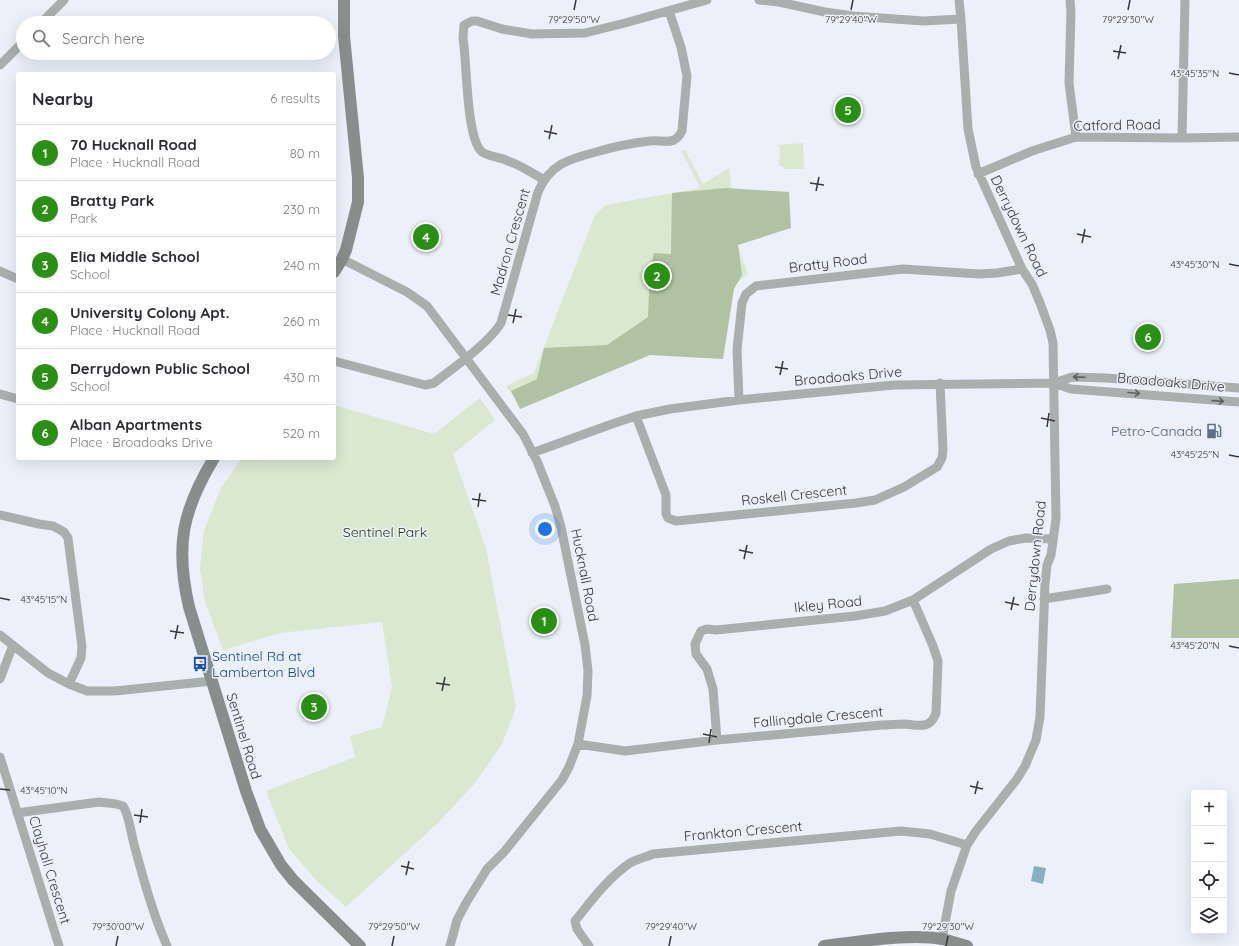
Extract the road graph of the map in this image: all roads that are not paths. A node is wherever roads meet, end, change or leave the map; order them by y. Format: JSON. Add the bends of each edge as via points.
{"nodes":[{"id":1,"x":64,"y":0,"type":"edge"},
{"id":2,"x":344,"y":0,"type":"edge"},
{"id":3,"x":707,"y":0,"type":"edge"},
{"id":4,"x":759,"y":0,"type":"edge"},
{"id":5,"x":959,"y":0,"type":"edge"},
{"id":6,"x":1070,"y":0,"type":"edge"},
{"id":7,"x":1185,"y":0,"type":"edge"},
{"id":8,"x":669,"y":11,"type":"junction"},
{"id":9,"x":48,"y":16,"type":"edge"},
{"id":10,"x":961,"y":19,"type":"junction"},
{"id":11,"x":16,"y":49,"type":"edge"},
{"id":12,"x":0,"y":65,"type":"edge"},
{"id":13,"x":1076,"y":137,"type":"junction"},
{"id":14,"x":1239,"y":137,"type":"edge"},
{"id":15,"x":1182,"y":138,"type":"junction"},
{"id":16,"x":978,"y":174,"type":"junction"},
{"id":17,"x":544,"y":180,"type":"junction"},
{"id":18,"x":342,"y":259,"type":"junction"},
{"id":19,"x":336,"y":269,"type":"edge"},
{"id":20,"x":1022,"y":269,"type":"junction"},
{"id":21,"x":0,"y":271,"type":"edge"},
{"id":22,"x":16,"y":278,"type":"edge"},
{"id":23,"x":466,"y":357,"type":"junction"},
{"id":24,"x":336,"y":362,"type":"edge"},
{"id":25,"x":1106,"y":378,"type":"junction"},
{"id":26,"x":940,"y":383,"type":"junction"},
{"id":27,"x":1054,"y":383,"type":"junction"},
{"id":28,"x":1164,"y":383,"type":"junction"},
{"id":29,"x":1199,"y":385,"type":"junction"},
{"id":30,"x":1239,"y":388,"type":"edge"},
{"id":31,"x":1104,"y":391,"type":"junction"},
{"id":32,"x":0,"y":394,"type":"edge"},
{"id":33,"x":1164,"y":396,"type":"junction"},
{"id":34,"x":16,"y":398,"type":"edge"},
{"id":35,"x":1198,"y":399,"type":"junction"},
{"id":36,"x":739,"y":400,"type":"junction"},
{"id":37,"x":1239,"y":402,"type":"edge"},
{"id":38,"x":636,"y":416,"type":"junction"},
{"id":39,"x":532,"y":453,"type":"junction"},
{"id":40,"x":213,"y":460,"type":"edge"},
{"id":41,"x":0,"y":515,"type":"edge"},
{"id":42,"x":1053,"y":539,"type":"junction"},
{"id":43,"x":1107,"y":589,"type":"dead end"},
{"id":44,"x":1044,"y":599,"type":"junction"},
{"id":45,"x":913,"y":600,"type":"junction"},
{"id":46,"x":0,"y":635,"type":"edge"},
{"id":47,"x":13,"y":645,"type":"junction"},
{"id":48,"x":0,"y":679,"type":"edge"},
{"id":49,"x":212,"y":681,"type":"junction"},
{"id":50,"x":69,"y":684,"type":"junction"},
{"id":51,"x":717,"y":740,"type":"junction"},
{"id":52,"x":578,"y":744,"type":"junction"},
{"id":53,"x":0,"y":757,"type":"edge"},
{"id":54,"x":18,"y":813,"type":"junction"},
{"id":55,"x":967,"y":845,"type":"junction"},
{"id":56,"x":942,"y":939,"type":"junction"},
{"id":57,"x":59,"y":946,"type":"edge"},
{"id":58,"x":167,"y":946,"type":"edge"},
{"id":59,"x":360,"y":946,"type":"edge"},
{"id":60,"x":450,"y":946,"type":"edge"},
{"id":61,"x":589,"y":946,"type":"edge"},
{"id":62,"x":824,"y":946,"type":"edge"},
{"id":63,"x":967,"y":946,"type":"edge"}],
"edges":[{"from":1,"to":9,"type":"street"},
{"from":2,"to":18,"type":"street","via":[[344,36],[358,178],[358,202]]},
{"from":3,"to":8,"type":"street"},
{"from":4,"to":10,"type":"street","via":[[853,16],[923,21]]},
{"from":5,"to":10,"type":"street","name":"Derrydown Road"},
{"from":6,"to":13,"type":"street","via":[[1069,83]]},
{"from":7,"to":15,"type":"street"},
{"from":8,"to":17,"type":"street","name":"Madron Crescent","via":[[687,76],[682,131],[678,138],[668,142],[655,140],[607,148],[578,156],[560,164]]},
{"from":8,"to":17,"type":"street","via":[[585,33],[532,34],[502,29],[477,21],[464,25],[471,125],[480,150],[510,161]]},
{"from":10,"to":16,"type":"street","name":"Derrydown Road","via":[[968,129]]},
{"from":11,"to":12,"type":"street"},
{"from":13,"to":15,"type":"street","name":"Catford Road"},
{"from":13,"to":16,"type":"street","name":"Catford Road","via":[[1032,151]]},
{"from":14,"to":15,"type":"street","name":"Catford Road"},
{"from":16,"to":20,"type":"street","name":"Derrydown Road"},
{"from":17,"to":23,"type":"street","name":"Madron Crescent","via":[[538,192],[501,323],[497,330]]},
{"from":18,"to":19,"type":"street"},
{"from":18,"to":23,"type":"street","name":"Hucknall Road","via":[[421,300],[435,314]]},
{"from":20,"to":27,"type":"street","name":"Derrydown Road","via":[[1032,284],[1050,330],[1053,343]]},
{"from":20,"to":36,"type":"street","name":"Bratty Road","via":[[979,274],[903,269],[756,286],[746,294],[742,303],[737,350]]},
{"from":21,"to":22,"type":"street"},
{"from":23,"to":24,"type":"street","name":"Madron Crescent","via":[[434,383],[425,386]]},
{"from":23,"to":39,"type":"street","name":"Hucknall Road","via":[[523,434]]},
{"from":25,"to":27,"type":"street","name":"Broadoaks Drive","one_way":true,"via":[[1072,377]]},
{"from":25,"to":28,"type":"street","name":"Broadoaks Drive"},
{"from":25,"to":31,"type":"street"},
{"from":26,"to":27,"type":"street","name":"Broadoaks Drive"},
{"from":26,"to":36,"type":"street","name":"Broadoaks Drive"},
{"from":26,"to":38,"type":"street","name":"Roskell Crescent","via":[[943,450],[937,467],[904,487],[875,500],[856,503],[676,521],[668,518],[666,495]]},
{"from":27,"to":31,"type":"street","name":"Broadoaks Drive","via":[[1071,389]]},
{"from":27,"to":42,"type":"street","name":"Derrydown Road","via":[[1056,519]]},
{"from":28,"to":29,"type":"street","name":"Broadoaks Drive"},
{"from":28,"to":33,"type":"street"},
{"from":29,"to":30,"type":"street","name":"Broadoaks Drive"},
{"from":29,"to":35,"type":"street"},
{"from":31,"to":33,"type":"street","name":"Broadoaks Drive","one_way":true},
{"from":32,"to":34,"type":"street"},
{"from":33,"to":35,"type":"street","name":"Broadoaks Drive"},
{"from":35,"to":37,"type":"street","name":"Broadoaks Drive","one_way":true},
{"from":36,"to":38,"type":"street","name":"Broadoaks Drive"},
{"from":38,"to":39,"type":"street","name":"Broadoaks Drive"},
{"from":39,"to":52,"type":"street","name":"Hucknall Road","via":[[555,506],[561,527],[585,645],[587,696]]},
{"from":40,"to":49,"type":"street","name":"Sentinel Road","via":[[190,506],[182,541],[184,585]]},
{"from":41,"to":50,"type":"street","via":[[53,526],[64,532],[68,538],[82,647]]},
{"from":42,"to":44,"type":"street","name":"Derrydown Road"},
{"from":42,"to":45,"type":"street","name":"Ikley Road","via":[[1026,538],[1009,541],[991,549]]},
{"from":43,"to":44,"type":"street"},
{"from":44,"to":55,"type":"street","name":"Derrydown Road","via":[[1040,717],[1036,740],[1017,779]]},
{"from":45,"to":51,"type":"street","name":"Ikley Road","via":[[885,611],[855,616],[707,629],[701,632],[695,644],[696,654],[707,669],[713,689]]},
{"from":45,"to":51,"type":"street","name":"Fallingdale Crescent","via":[[938,661],[936,713],[934,720],[929,724],[882,725]]},
{"from":46,"to":47,"type":"street"},
{"from":47,"to":48,"type":"street"},
{"from":47,"to":50,"type":"street","via":[[48,673]]},
{"from":49,"to":50,"type":"street","via":[[114,691],[87,691]]},
{"from":49,"to":59,"type":"street","name":"Sentinel Road","via":[[246,792],[264,838],[292,880]]},
{"from":51,"to":52,"type":"street","name":"Fallingdale Crescent","via":[[626,751]]},
{"from":52,"to":60,"type":"street","name":"Hucknall Road","via":[[562,780],[504,852],[487,869],[457,920]]},
{"from":53,"to":54,"type":"street","name":"Clayhall Crescent"},
{"from":54,"to":57,"type":"street","name":"Clayhall Crescent"},
{"from":54,"to":58,"type":"street","via":[[99,802],[123,806],[159,928]]},
{"from":55,"to":56,"type":"street","name":"Derrydown Road","via":[[952,891]]},
{"from":55,"to":61,"type":"street","name":"Frankton Crescent","via":[[930,834],[901,831],[653,854],[631,863],[609,880],[575,921],[577,929]]},
{"from":56,"to":62,"type":"street","via":[[908,938]]},
{"from":56,"to":63,"type":"street"}]}
